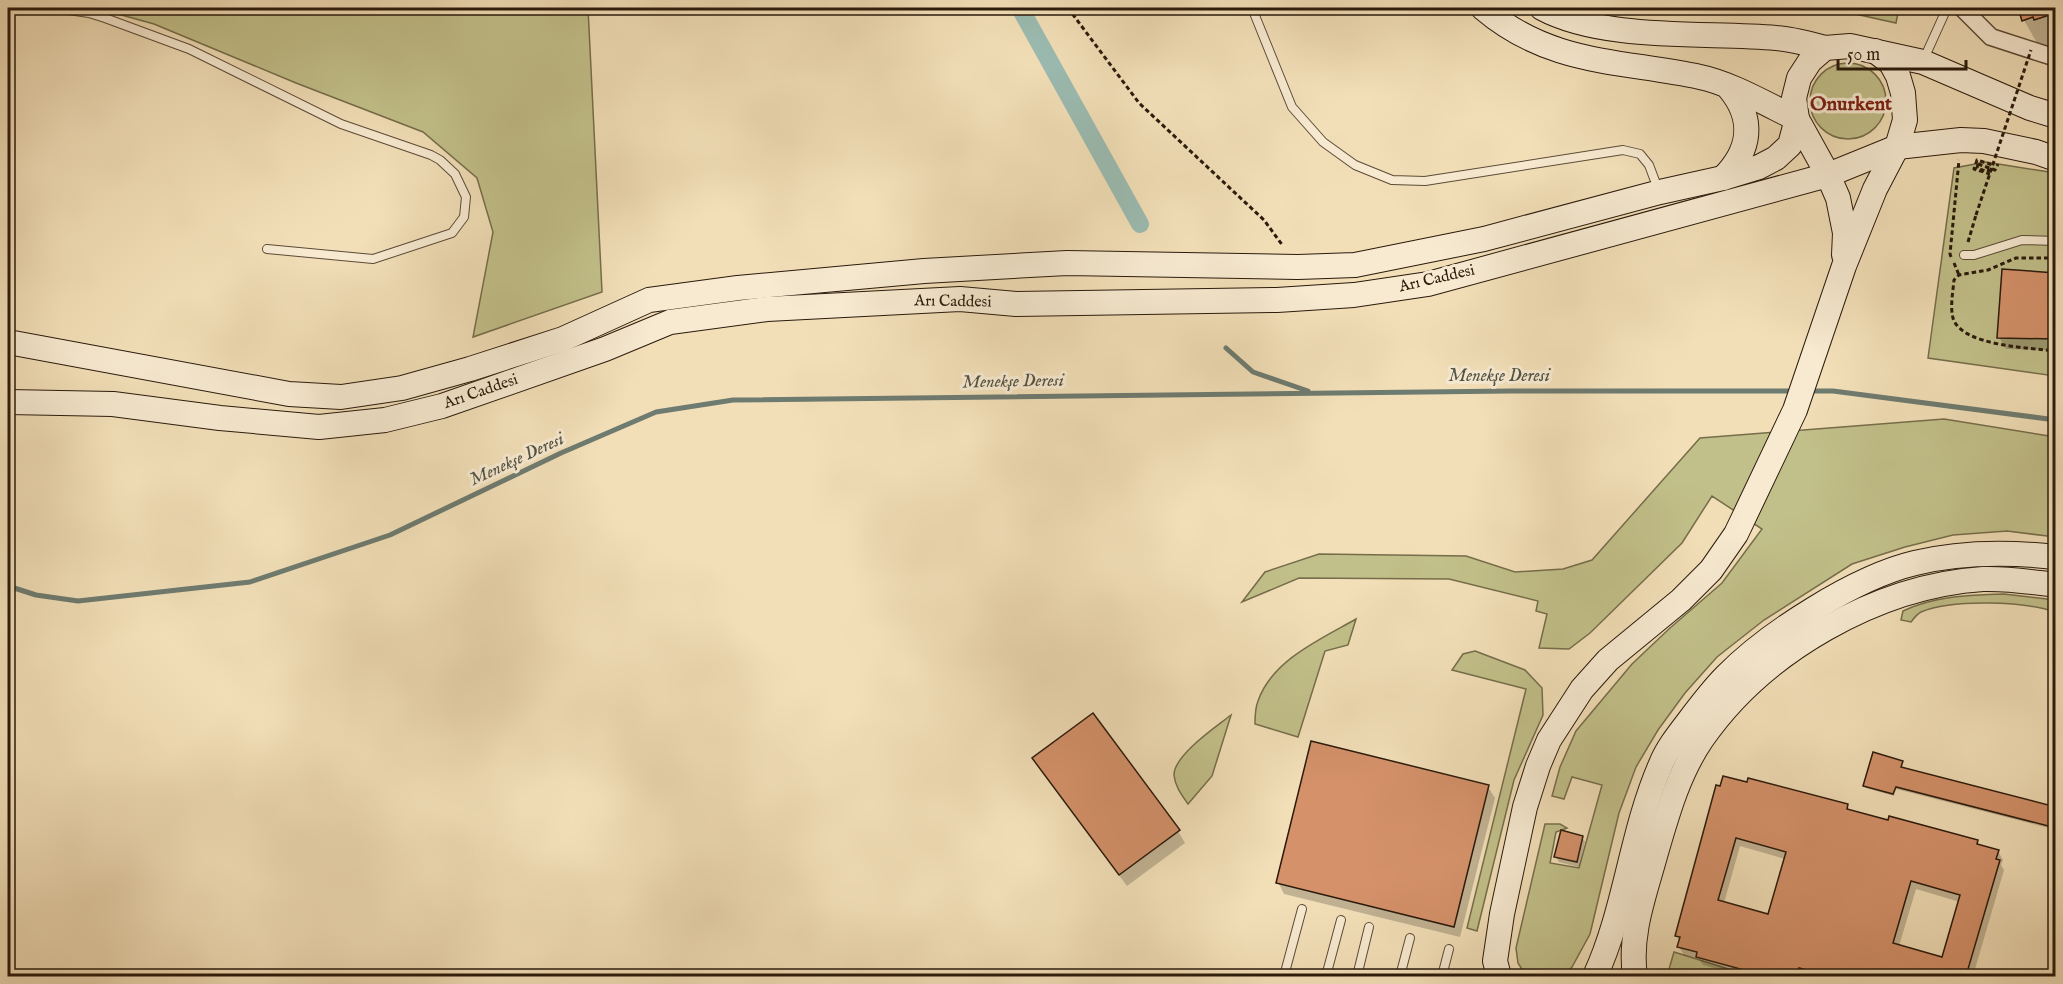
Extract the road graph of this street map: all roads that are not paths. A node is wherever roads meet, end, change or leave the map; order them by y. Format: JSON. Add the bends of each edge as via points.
{"nodes":[{"id":1,"x":32,"y":8,"type":"edge"},
{"id":2,"x":55,"y":8,"type":"edge"},
{"id":3,"x":1252,"y":8,"type":"edge"},
{"id":4,"x":1483,"y":8,"type":"edge"},
{"id":5,"x":1542,"y":8,"type":"edge"},
{"id":6,"x":1947,"y":8,"type":"edge"},
{"id":7,"x":1962,"y":8,"type":"edge"},
{"id":8,"x":8,"y":10,"type":"edge"},
{"id":9,"x":1825,"y":48,"type":"junction"},
{"id":10,"x":1875,"y":51,"type":"junction"},
{"id":11,"x":2055,"y":58,"type":"edge"},
{"id":12,"x":1923,"y":62,"type":"junction"},
{"id":13,"x":1729,"y":88,"type":"junction"},
{"id":14,"x":2055,"y":116,"type":"edge"},
{"id":15,"x":1797,"y":119,"type":"junction"},
{"id":16,"x":1897,"y":147,"type":"junction"},
{"id":17,"x":2055,"y":159,"type":"edge"},
{"id":18,"x":1828,"y":175,"type":"junction"},
{"id":19,"x":1723,"y":178,"type":"junction"},
{"id":20,"x":1660,"y":192,"type":"junction"},
{"id":21,"x":2055,"y":241,"type":"edge"},
{"id":22,"x":267,"y":249,"type":"dead end"},
{"id":23,"x":1964,"y":255,"type":"road end"},
{"id":24,"x":1844,"y":266,"type":"junction"},
{"id":25,"x":8,"y":342,"type":"edge"},
{"id":26,"x":8,"y":402,"type":"edge"},
{"id":27,"x":2055,"y":557,"type":"edge"},
{"id":28,"x":2055,"y":585,"type":"edge"},
{"id":29,"x":1302,"y":909,"type":"dead end"},
{"id":30,"x":1341,"y":920,"type":"dead end"},
{"id":31,"x":1369,"y":927,"type":"dead end"},
{"id":32,"x":1410,"y":938,"type":"dead end"},
{"id":33,"x":1449,"y":949,"type":"dead end"},
{"id":34,"x":1284,"y":976,"type":"edge"},
{"id":35,"x":1326,"y":976,"type":"edge"},
{"id":36,"x":1357,"y":976,"type":"edge"},
{"id":37,"x":1400,"y":976,"type":"edge"},
{"id":38,"x":1442,"y":976,"type":"edge"},
{"id":39,"x":1499,"y":976,"type":"edge"},
{"id":40,"x":1595,"y":976,"type":"edge"},
{"id":41,"x":1635,"y":976,"type":"edge"}],
"edges":[{"from":1,"to":8,"type":"lane"},
{"from":2,"to":22,"type":"lane","via":[[89,13],[189,49],[341,124],[440,160],[455,174],[466,197],[464,217],[452,233],[373,259]]},
{"from":3,"to":20,"type":"lane","via":[[1292,107],[1323,142],[1355,165],[1392,180],[1425,181],[1623,150],[1640,154]]},
{"from":4,"to":13,"type":"main road","via":[[1549,48],[1605,62],[1702,77]]},
{"from":5,"to":9,"type":"main road","via":[[1603,27],[1778,38]]},
{"from":6,"to":12,"type":"lane"},
{"from":7,"to":11,"type":"street","via":[[1991,37]]},
{"from":9,"to":10,"type":"main road","via":[[1850,46]]},
{"from":9,"to":15,"type":"main road","via":[[1809,61],[1799,78],[1794,98]]},
{"from":10,"to":12,"type":"main road"},
{"from":10,"to":16,"type":"main road","via":[[1891,63],[1904,93],[1905,120]]},
{"from":12,"to":14,"type":"main road"},
{"from":13,"to":15,"type":"main road"},
{"from":13,"to":19,"type":"main road","via":[[1739,100],[1747,129],[1736,165]]},
{"from":15,"to":18,"type":"main road"},
{"from":15,"to":19,"type":"main road","name":"Arı Caddesi","via":[[1790,145],[1776,158]]},
{"from":16,"to":17,"type":"main road","name":"Arı Caddesi","via":[[1984,141]]},
{"from":16,"to":18,"type":"main road","name":"Arı Caddesi"},
{"from":16,"to":24,"type":"main road","via":[[1875,189]]},
{"from":18,"to":24,"type":"main road","via":[[1838,198],[1845,233]]},
{"from":18,"to":26,"type":"main road","name":"Arı Caddesi","via":[[1428,284],[1354,295],[1016,304],[960,298],[767,309],[670,322],[442,406],[385,420],[319,427],[113,404]]},
{"from":19,"to":20,"type":"main road","name":"Arı Caddesi"},
{"from":20,"to":25,"type":"main road","name":"Arı Caddesi","via":[[1484,239],[1355,266],[1055,264],[924,271],[649,300],[563,339],[470,369],[402,388],[341,397],[289,394]]},
{"from":21,"to":23,"type":"lane","via":[[2022,240]]},
{"from":24,"to":39,"type":"main road","via":[[1796,410],[1736,534],[1711,570],[1681,600],[1608,660],[1582,689],[1549,740],[1526,807],[1502,914],[1495,961]]},
{"from":27,"to":40,"type":"main road","via":[[1942,557],[1887,571],[1861,582],[1789,626],[1726,676],[1661,762]]},
{"from":28,"to":41,"type":"main road","via":[[1982,579],[1928,588],[1876,605],[1842,620],[1779,659],[1747,686],[1702,739],[1675,791],[1635,924]]},
{"from":29,"to":34,"type":"lane"},
{"from":30,"to":35,"type":"lane"},
{"from":31,"to":36,"type":"lane"},
{"from":32,"to":37,"type":"lane"},
{"from":33,"to":38,"type":"lane"}]}
